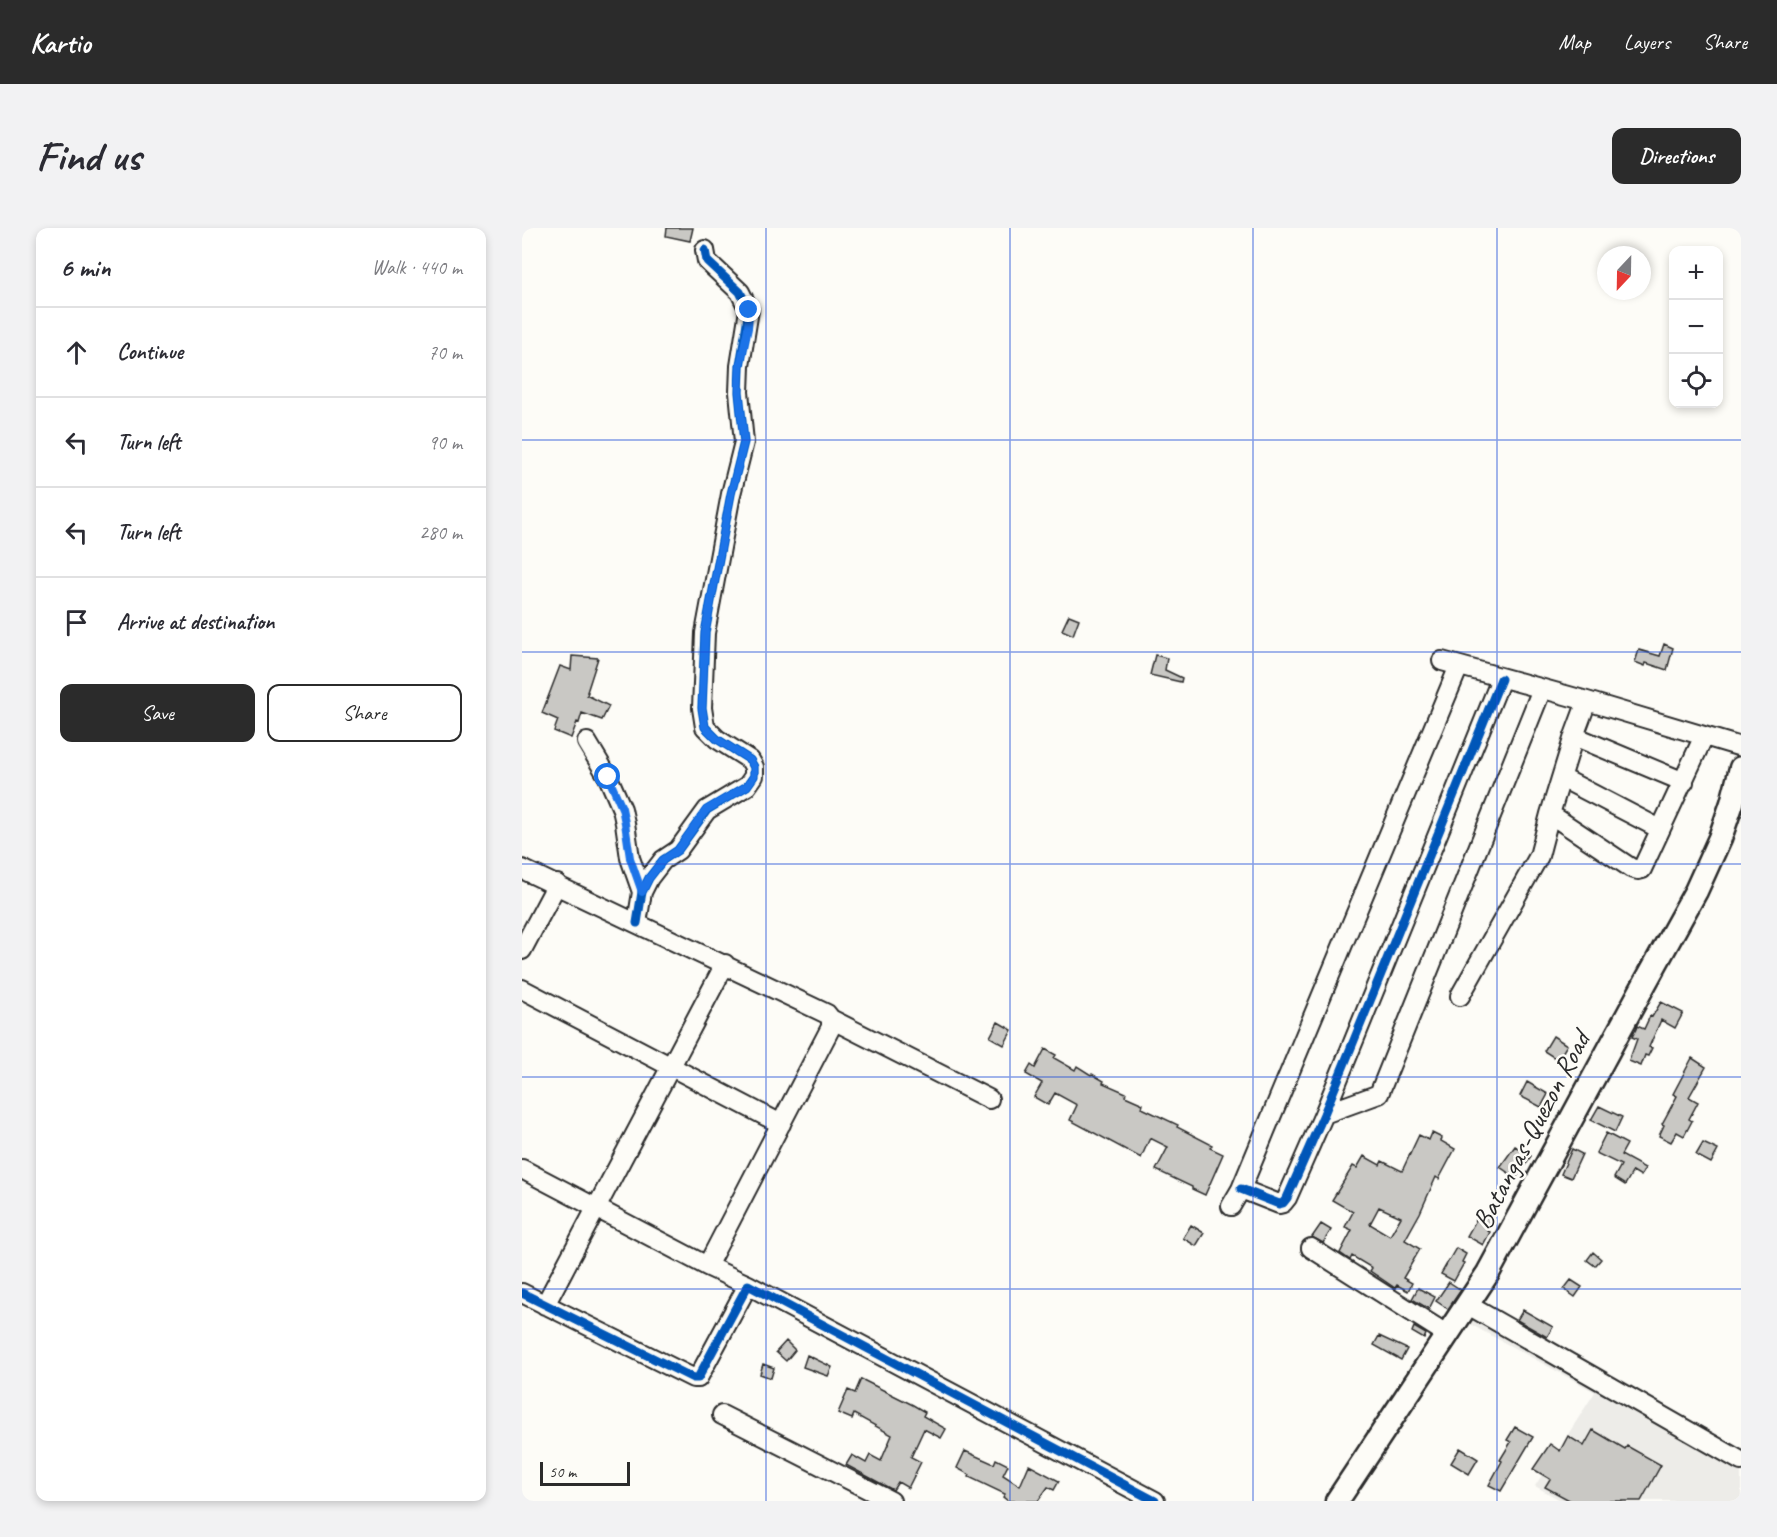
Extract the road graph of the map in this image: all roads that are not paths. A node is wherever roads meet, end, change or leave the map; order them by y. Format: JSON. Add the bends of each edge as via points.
{"nodes":[{"id":1,"x":705,"y":250,"type":"dead end"},
{"id":2,"x":1501,"y":679,"type":"junction"},
{"id":3,"x":1542,"y":689,"type":"junction"},
{"id":4,"x":1587,"y":701,"type":"junction"},
{"id":5,"x":1574,"y":736,"type":"junction"},
{"id":6,"x":1704,"y":736,"type":"junction"},
{"id":7,"x":587,"y":742,"type":"dead end"},
{"id":8,"x":1741,"y":747,"type":"edge"},
{"id":9,"x":1741,"y":768,"type":"edge"},
{"id":10,"x":1562,"y":778,"type":"junction"},
{"id":11,"x":1684,"y":782,"type":"junction"},
{"id":12,"x":1550,"y":814,"type":"junction"},
{"id":13,"x":1660,"y":829,"type":"junction"},
{"id":14,"x":522,"y":869,"type":"edge"},
{"id":15,"x":557,"y":884,"type":"junction"},
{"id":16,"x":642,"y":892,"type":"junction"},
{"id":17,"x":637,"y":923,"type":"junction"},
{"id":18,"x":522,"y":950,"type":"edge"},
{"id":19,"x":724,"y":964,"type":"junction"},
{"id":20,"x":522,"y":989,"type":"edge"},
{"id":21,"x":1460,"y":996,"type":"dead end"},
{"id":22,"x":831,"y":1019,"type":"junction"},
{"id":23,"x":671,"y":1067,"type":"junction"},
{"id":24,"x":989,"y":1099,"type":"dead end"},
{"id":25,"x":1324,"y":1114,"type":"junction"},
{"id":26,"x":781,"y":1124,"type":"junction"},
{"id":27,"x":522,"y":1168,"type":"edge"},
{"id":28,"x":1241,"y":1189,"type":"junction"},
{"id":29,"x":1231,"y":1206,"type":"dead end"},
{"id":30,"x":597,"y":1208,"type":"junction"},
{"id":31,"x":1311,"y":1248,"type":"dead end"},
{"id":32,"x":707,"y":1266,"type":"junction"},
{"id":33,"x":748,"y":1285,"type":"junction"},
{"id":34,"x":522,"y":1293,"type":"edge"},
{"id":35,"x":545,"y":1305,"type":"junction"},
{"id":36,"x":1468,"y":1305,"type":"junction"},
{"id":37,"x":1448,"y":1335,"type":"junction"},
{"id":38,"x":722,"y":1415,"type":"dead end"},
{"id":39,"x":1741,"y":1461,"type":"edge"},
{"id":40,"x":891,"y":1501,"type":"edge"},
{"id":41,"x":1155,"y":1501,"type":"edge"},
{"id":42,"x":1337,"y":1501,"type":"edge"}],
"edges":[{"from":1,"to":16,"type":"street","via":[[707,261],[740,292],[749,310],[739,392],[744,442],[705,633],[702,708],[705,727],[750,760],[754,776],[747,786],[706,810],[678,850],[663,860]]},
{"from":2,"to":3,"type":"street"},
{"from":2,"to":25,"type":"street"},
{"from":2,"to":28,"type":"street","via":[[1450,664]]},
{"from":3,"to":4,"type":"street"},
{"from":3,"to":25,"type":"street","via":[[1379,1094]]},
{"from":4,"to":5,"type":"street"},
{"from":4,"to":6,"type":"street"},
{"from":5,"to":10,"type":"street"},
{"from":5,"to":11,"type":"street"},
{"from":6,"to":8,"type":"street"},
{"from":6,"to":11,"type":"street"},
{"from":7,"to":16,"type":"street","via":[[622,808],[630,858]]},
{"from":9,"to":36,"type":"main road","name":"Batangas-Quezon Road","via":[[1720,838],[1696,891]]},
{"from":10,"to":12,"type":"street"},
{"from":10,"to":13,"type":"street"},
{"from":11,"to":13,"type":"street"},
{"from":12,"to":13,"type":"street","via":[[1638,870],[1647,862]]},
{"from":12,"to":21,"type":"street","via":[[1539,856]]},
{"from":14,"to":15,"type":"street"},
{"from":15,"to":17,"type":"street"},
{"from":15,"to":18,"type":"street"},
{"from":16,"to":17,"type":"street"},
{"from":17,"to":19,"type":"street"},
{"from":19,"to":22,"type":"street"},
{"from":19,"to":23,"type":"street"},
{"from":20,"to":23,"type":"street"},
{"from":22,"to":24,"type":"street"},
{"from":22,"to":26,"type":"street","via":[[831,1027]]},
{"from":23,"to":26,"type":"street"},
{"from":23,"to":30,"type":"street"},
{"from":25,"to":28,"type":"street","via":[[1283,1203]]},
{"from":26,"to":32,"type":"street"},
{"from":27,"to":30,"type":"street"},
{"from":28,"to":29,"type":"street"},
{"from":30,"to":32,"type":"street"},
{"from":30,"to":35,"type":"street"},
{"from":31,"to":37,"type":"street"},
{"from":32,"to":33,"type":"street"},
{"from":33,"to":35,"type":"street","via":[[698,1378]]},
{"from":33,"to":41,"type":"street"},
{"from":34,"to":35,"type":"street"},
{"from":36,"to":37,"type":"main road","name":"Batangas-Quezon Road"},
{"from":36,"to":39,"type":"street"},
{"from":37,"to":42,"type":"main road","name":"Batangas-Quezon Road"},
{"from":38,"to":40,"type":"street"}]}
